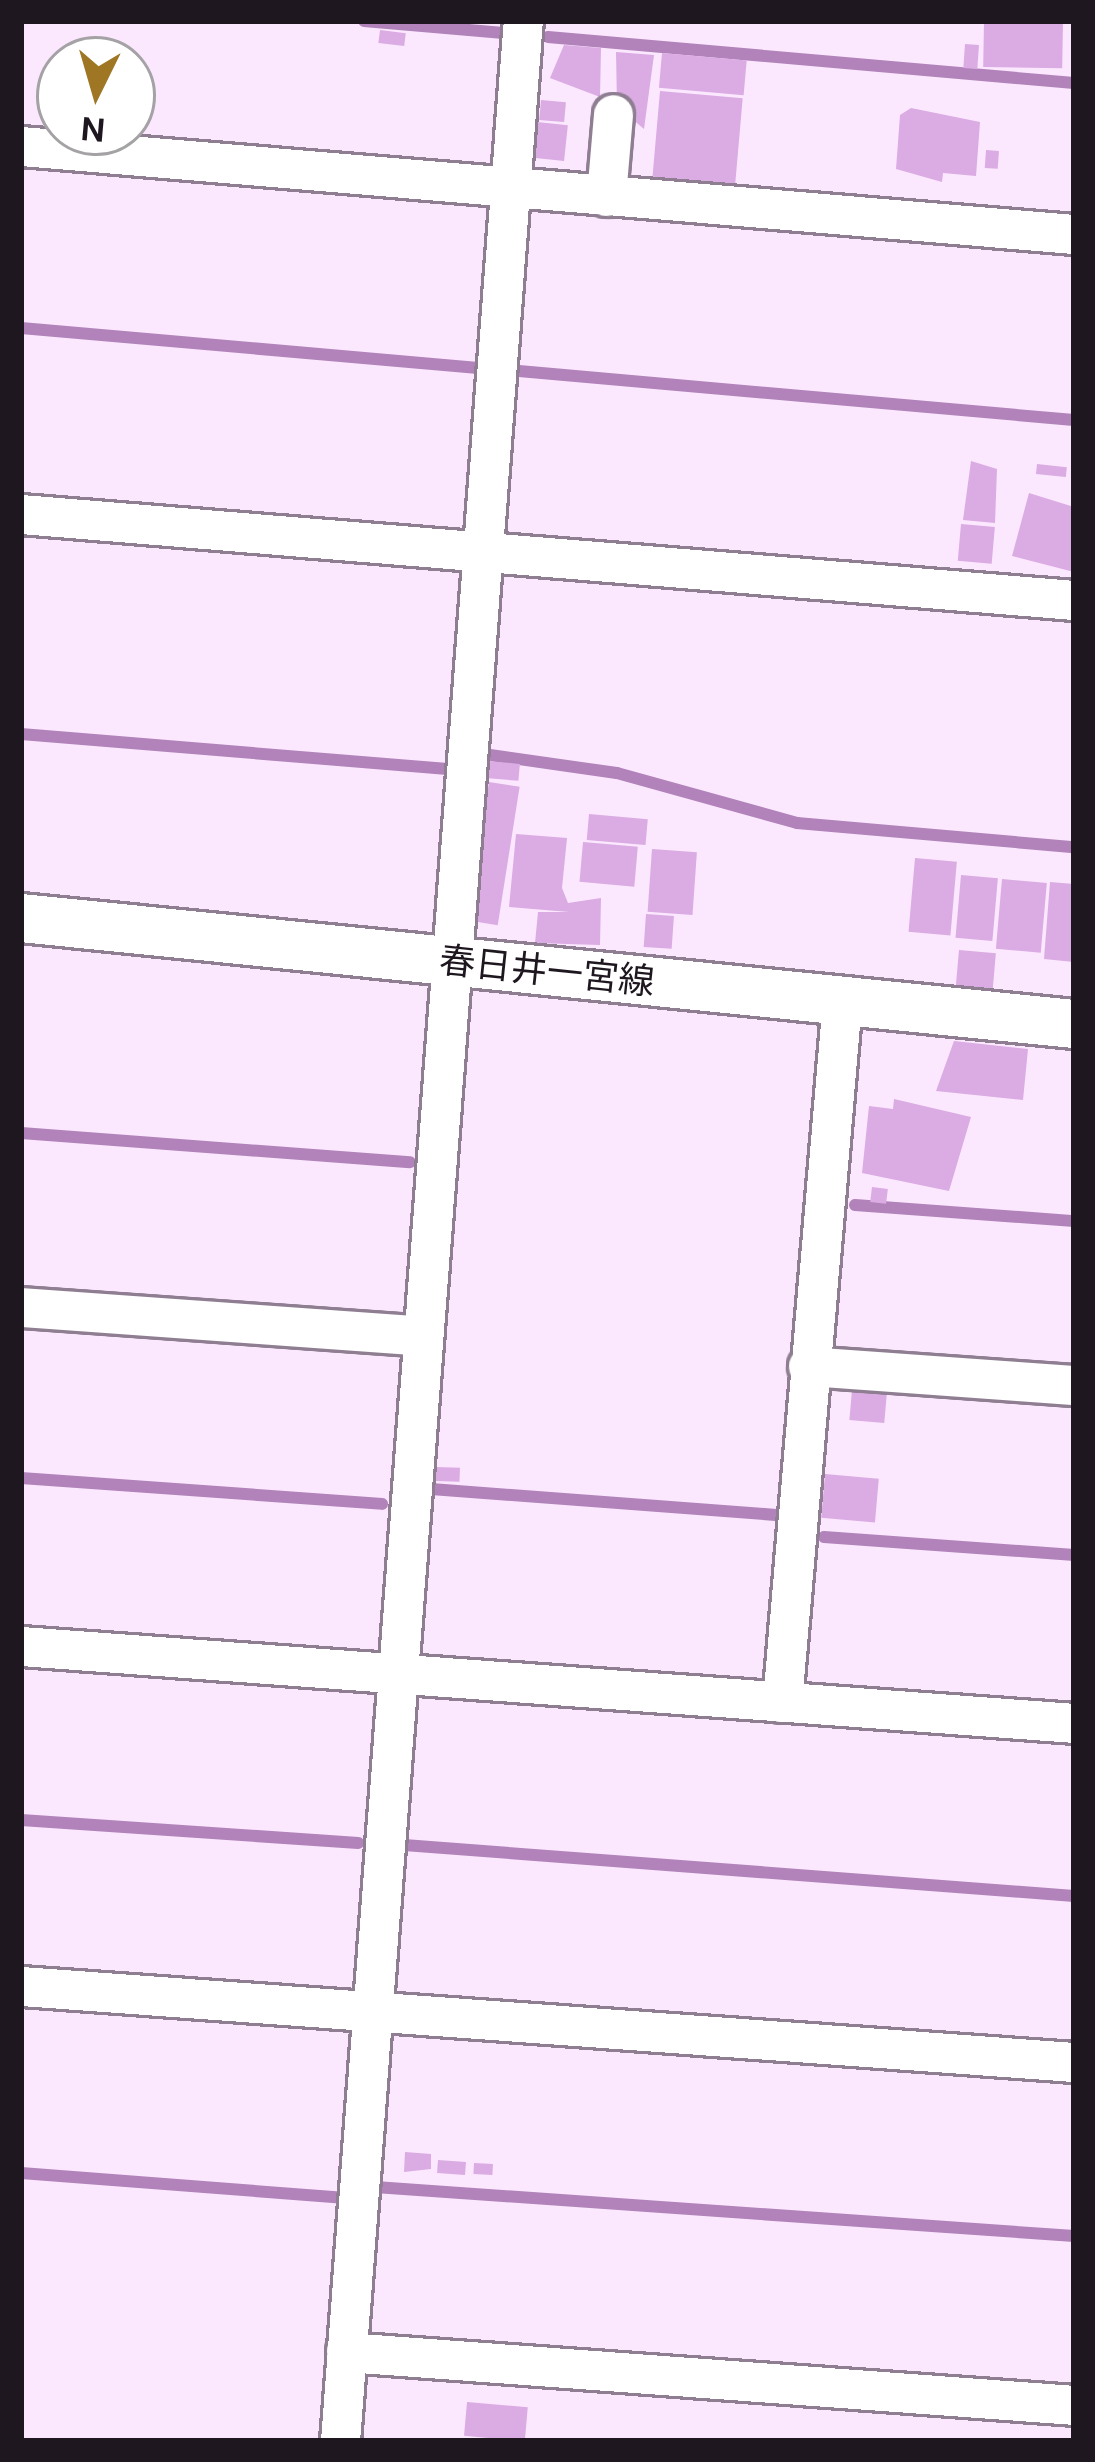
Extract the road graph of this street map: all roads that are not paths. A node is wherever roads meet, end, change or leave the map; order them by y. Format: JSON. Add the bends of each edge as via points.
{"nodes":[{"id":1,"x":523,"y":21,"type":"edge"},
{"id":2,"x":613,"y":114,"type":"dead end"},
{"id":3,"x":21,"y":146,"type":"edge"},
{"id":4,"x":509,"y":188,"type":"junction"},
{"id":5,"x":606,"y":196,"type":"junction"},
{"id":6,"x":1074,"y":234,"type":"edge"},
{"id":7,"x":21,"y":514,"type":"edge"},
{"id":8,"x":479,"y":552,"type":"junction"},
{"id":9,"x":1074,"y":600,"type":"edge"},
{"id":10,"x":21,"y":918,"type":"edge"},
{"id":11,"x":449,"y":961,"type":"junction"},
{"id":12,"x":842,"y":1001,"type":"junction"},
{"id":13,"x":1074,"y":1024,"type":"edge"},
{"id":14,"x":21,"y":1307,"type":"edge"},
{"id":15,"x":421,"y":1336,"type":"junction"},
{"id":16,"x":808,"y":1366,"type":"junction"},
{"id":17,"x":1074,"y":1384,"type":"edge"},
{"id":18,"x":21,"y":1646,"type":"edge"},
{"id":19,"x":397,"y":1674,"type":"junction"},
{"id":20,"x":782,"y":1702,"type":"junction"},
{"id":21,"x":1074,"y":1723,"type":"edge"},
{"id":22,"x":21,"y":1987,"type":"edge"},
{"id":23,"x":371,"y":2012,"type":"junction"},
{"id":24,"x":1074,"y":2062,"type":"edge"},
{"id":25,"x":346,"y":2352,"type":"junction"},
{"id":26,"x":1074,"y":2405,"type":"edge"},
{"id":27,"x":340,"y":2441,"type":"edge"}],
"edges":[{"from":1,"to":4,"type":"street"},
{"from":2,"to":5,"type":"street"},
{"from":3,"to":4,"type":"street"},
{"from":4,"to":5,"type":"street"},
{"from":4,"to":8,"type":"street"},
{"from":5,"to":6,"type":"street"},
{"from":7,"to":8,"type":"street"},
{"from":8,"to":9,"type":"street"},
{"from":8,"to":11,"type":"street"},
{"from":10,"to":11,"type":"main road","name":"春日井一宮線"},
{"from":11,"to":12,"type":"main road","name":"春日井一宮線"},
{"from":11,"to":15,"type":"street"},
{"from":12,"to":13,"type":"main road","name":"春日井一宮線"},
{"from":12,"to":16,"type":"street"},
{"from":14,"to":15,"type":"street"},
{"from":15,"to":19,"type":"street"},
{"from":16,"to":17,"type":"street"},
{"from":16,"to":20,"type":"street"},
{"from":18,"to":19,"type":"street"},
{"from":19,"to":20,"type":"street"},
{"from":19,"to":23,"type":"street"},
{"from":20,"to":21,"type":"street"},
{"from":22,"to":23,"type":"street"},
{"from":23,"to":24,"type":"street"},
{"from":23,"to":25,"type":"street"},
{"from":25,"to":26,"type":"street"},
{"from":25,"to":27,"type":"street"}]}
